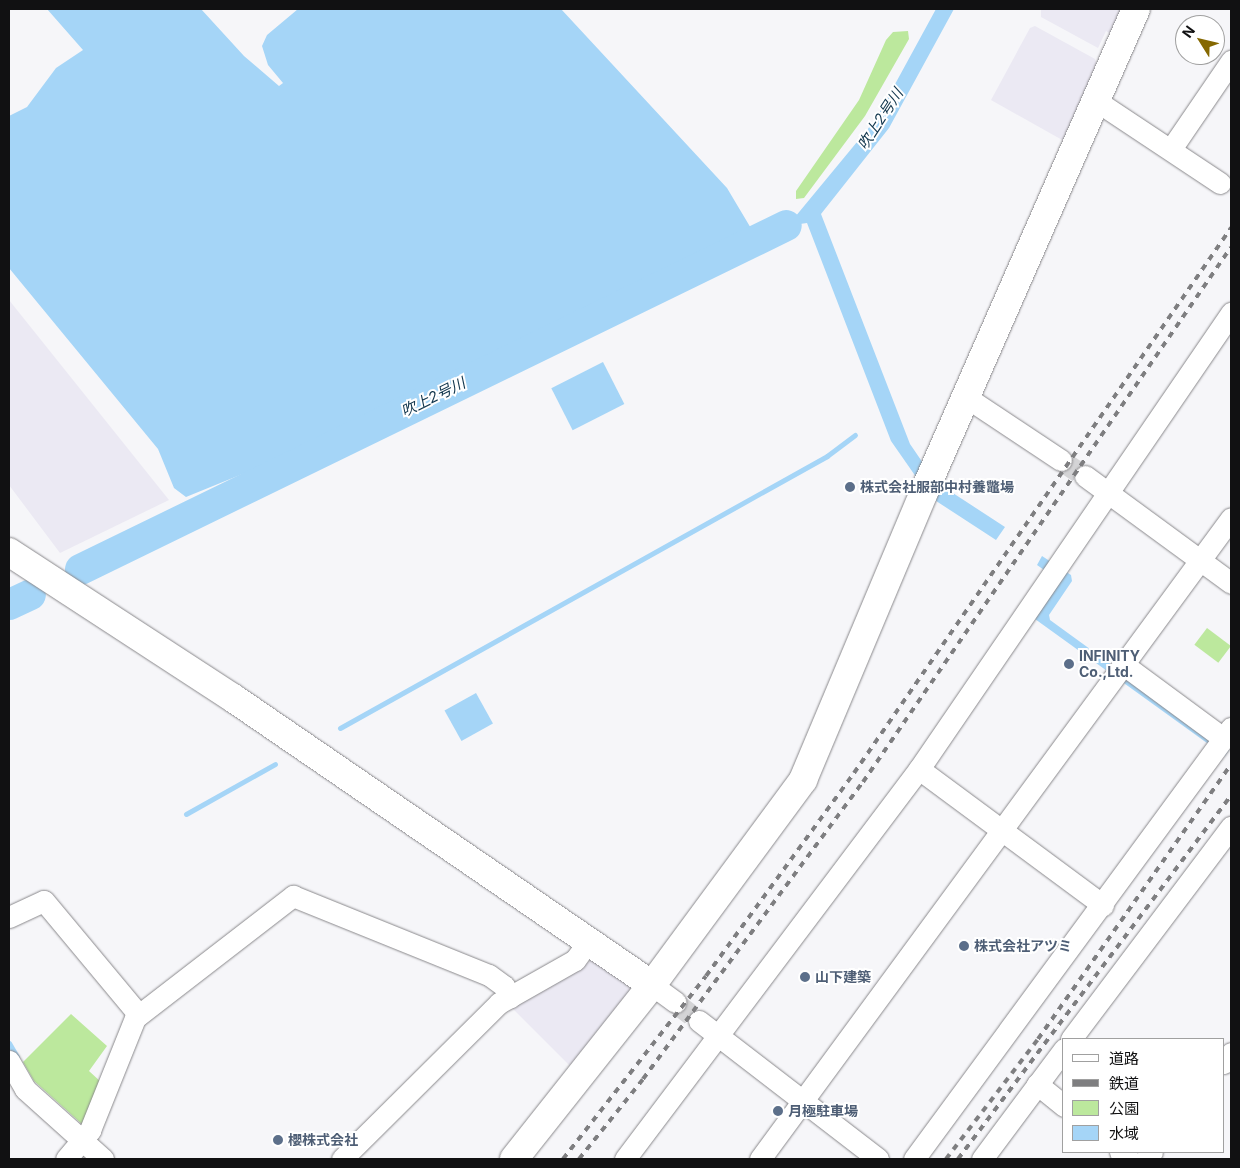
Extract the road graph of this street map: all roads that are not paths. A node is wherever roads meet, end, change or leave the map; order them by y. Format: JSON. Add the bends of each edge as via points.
{"nodes":[{"id":1,"x":1136,"y":9,"type":"edge"},
{"id":2,"x":1231,"y":61,"type":"edge"},
{"id":3,"x":1095,"y":100,"type":"junction"},
{"id":4,"x":1171,"y":149,"type":"junction"},
{"id":5,"x":1220,"y":183,"type":"dead end"},
{"id":6,"x":1231,"y":313,"type":"edge"},
{"id":7,"x":966,"y":397,"type":"junction"},
{"id":8,"x":1061,"y":460,"type":"tunnel mouth"},
{"id":9,"x":1085,"y":476,"type":"tunnel mouth"},
{"id":10,"x":1109,"y":493,"type":"junction"},
{"id":11,"x":1231,"y":518,"type":"edge"},
{"id":12,"x":9,"y":552,"type":"edge"},
{"id":13,"x":1200,"y":560,"type":"junction"},
{"id":14,"x":1231,"y":584,"type":"edge"},
{"id":15,"x":1119,"y":671,"type":"junction"},
{"id":16,"x":1222,"y":740,"type":"edge"},
{"id":17,"x":919,"y":769,"type":"junction"},
{"id":18,"x":1231,"y":829,"type":"edge"},
{"id":19,"x":1002,"y":830,"type":"junction"},
{"id":20,"x":1103,"y":905,"type":"junction"},
{"id":21,"x":9,"y":916,"type":"edge"},
{"id":22,"x":588,"y":942,"type":"junction"},
{"id":23,"x":652,"y":985,"type":"junction"},
{"id":24,"x":510,"y":997,"type":"junction"},
{"id":25,"x":674,"y":1002,"type":"tunnel mouth"},
{"id":26,"x":139,"y":1015,"type":"junction"},
{"id":27,"x":699,"y":1021,"type":"tunnel mouth"},
{"id":28,"x":721,"y":1037,"type":"junction"},
{"id":29,"x":1072,"y":1038,"type":"edge"},
{"id":30,"x":1062,"y":1052,"type":"edge"},
{"id":31,"x":9,"y":1061,"type":"edge"},
{"id":32,"x":1037,"y":1084,"type":"junction"},
{"id":33,"x":804,"y":1100,"type":"junction"},
{"id":34,"x":1062,"y":1104,"type":"edge"},
{"id":35,"x":82,"y":1141,"type":"junction"},
{"id":36,"x":66,"y":1159,"type":"edge"},
{"id":37,"x":103,"y":1159,"type":"edge"},
{"id":38,"x":342,"y":1159,"type":"edge"},
{"id":39,"x":514,"y":1159,"type":"edge"},
{"id":40,"x":625,"y":1159,"type":"edge"},
{"id":41,"x":760,"y":1159,"type":"edge"},
{"id":42,"x":878,"y":1159,"type":"edge"},
{"id":43,"x":914,"y":1159,"type":"edge"},
{"id":44,"x":982,"y":1159,"type":"edge"}],
"edges":[{"from":1,"to":3,"type":"street"},
{"from":2,"to":4,"type":"street"},
{"from":3,"to":4,"type":"street"},
{"from":3,"to":7,"type":"street"},
{"from":4,"to":5,"type":"street"},
{"from":6,"to":10,"type":"street"},
{"from":7,"to":8,"type":"street"},
{"from":7,"to":23,"type":"street","via":[[803,780]]},
{"from":9,"to":10,"type":"street"},
{"from":10,"to":13,"type":"street"},
{"from":10,"to":17,"type":"street"},
{"from":11,"to":13,"type":"street"},
{"from":12,"to":22,"type":"street","via":[[234,698]]},
{"from":13,"to":14,"type":"street"},
{"from":13,"to":15,"type":"street"},
{"from":15,"to":16,"type":"street"},
{"from":15,"to":19,"type":"street"},
{"from":16,"to":20,"type":"street"},
{"from":17,"to":19,"type":"street"},
{"from":17,"to":28,"type":"street"},
{"from":18,"to":29,"type":"street"},
{"from":19,"to":20,"type":"street"},
{"from":19,"to":33,"type":"street"},
{"from":20,"to":43,"type":"street"},
{"from":21,"to":26,"type":"street","via":[[44,901]]},
{"from":22,"to":23,"type":"street"},
{"from":22,"to":24,"type":"street","via":[[576,960]]},
{"from":23,"to":25,"type":"street"},
{"from":23,"to":39,"type":"street"},
{"from":24,"to":26,"type":"street","via":[[504,986],[489,975],[294,896]]},
{"from":24,"to":38,"type":"street","via":[[499,1003]]},
{"from":26,"to":35,"type":"street"},
{"from":27,"to":28,"type":"street"},
{"from":28,"to":33,"type":"street"},
{"from":28,"to":40,"type":"street"},
{"from":30,"to":32,"type":"street"},
{"from":31,"to":35,"type":"street","via":[[25,1089]]},
{"from":32,"to":34,"type":"street"},
{"from":32,"to":44,"type":"street"},
{"from":33,"to":41,"type":"street"},
{"from":33,"to":42,"type":"street"},
{"from":35,"to":36,"type":"street"},
{"from":35,"to":37,"type":"street"}]}
